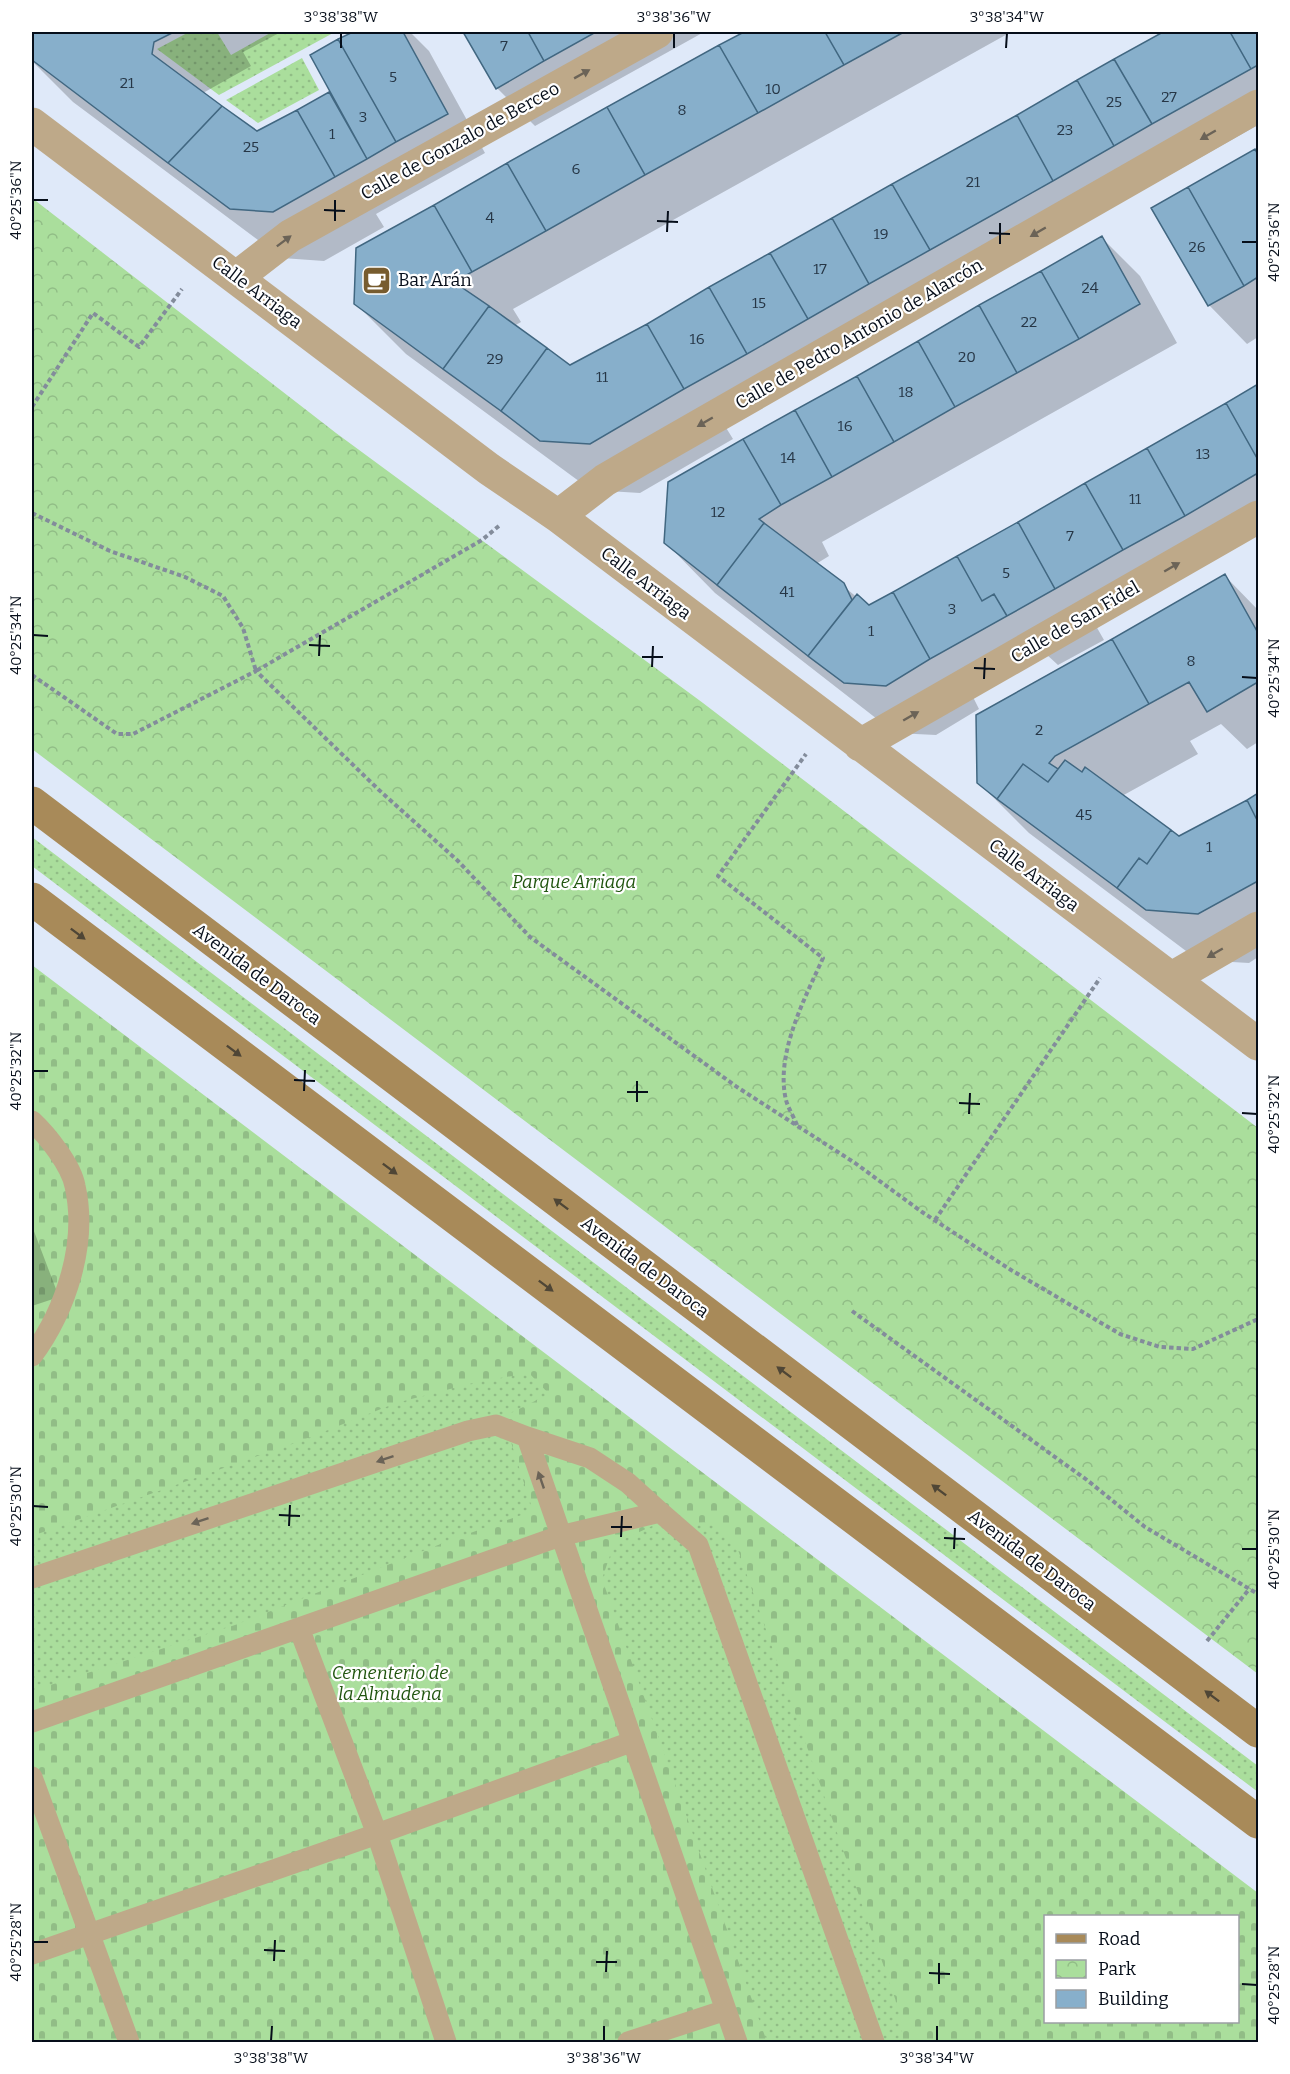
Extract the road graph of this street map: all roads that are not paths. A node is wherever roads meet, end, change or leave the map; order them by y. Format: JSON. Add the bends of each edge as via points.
{"nodes":[{"id":1,"x":657,"y":32,"type":"edge"},
{"id":2,"x":1258,"y":106,"type":"edge"},
{"id":3,"x":32,"y":124,"type":"edge"},
{"id":4,"x":237,"y":277,"type":"junction"},
{"id":5,"x":558,"y":516,"type":"junction"},
{"id":6,"x":1258,"y":517,"type":"edge"},
{"id":7,"x":860,"y":745,"type":"junction"},
{"id":8,"x":32,"y":803,"type":"edge"},
{"id":9,"x":32,"y":899,"type":"edge"},
{"id":10,"x":1258,"y":928,"type":"edge"},
{"id":11,"x":1172,"y":978,"type":"junction"},
{"id":12,"x":1258,"y":1044,"type":"edge"},
{"id":13,"x":32,"y":1121,"type":"edge"},
{"id":14,"x":32,"y":1356,"type":"edge"},
{"id":15,"x":527,"y":1437,"type":"junction"},
{"id":16,"x":660,"y":1512,"type":"junction"},
{"id":17,"x":560,"y":1536,"type":"junction"},
{"id":18,"x":32,"y":1578,"type":"edge"},
{"id":19,"x":299,"y":1628,"type":"junction"},
{"id":20,"x":32,"y":1722,"type":"edge"},
{"id":21,"x":1258,"y":1731,"type":"edge"},
{"id":22,"x":631,"y":1742,"type":"junction"},
{"id":23,"x":32,"y":1777,"type":"edge"},
{"id":24,"x":1258,"y":1822,"type":"edge"},
{"id":25,"x":377,"y":1834,"type":"junction"},
{"id":26,"x":90,"y":1932,"type":"junction"},
{"id":27,"x":32,"y":1954,"type":"edge"},
{"id":28,"x":726,"y":2010,"type":"junction"},
{"id":29,"x":129,"y":2043,"type":"edge"},
{"id":30,"x":446,"y":2043,"type":"edge"},
{"id":31,"x":628,"y":2043,"type":"edge"},
{"id":32,"x":737,"y":2043,"type":"edge"},
{"id":33,"x":874,"y":2043,"type":"edge"}],
"edges":[{"from":4,"to":1,"type":"street","name":"Calle de Gonzalo de Berceo","one_way":true,"via":[[290,236]]},
{"from":2,"to":5,"type":"street","name":"Calle de Pedro Antonio de Alarcón","one_way":true,"via":[[605,480]]},
{"from":3,"to":4,"type":"street","name":"Calle Arriaga"},
{"from":4,"to":5,"type":"street","name":"Calle Arriaga"},
{"from":5,"to":7,"type":"street","name":"Calle Arriaga"},
{"from":7,"to":6,"type":"street","name":"Calle de San Fidel","one_way":true},
{"from":7,"to":11,"type":"street","name":"Calle Arriaga"},
{"from":21,"to":8,"type":"main road","name":"Avenida de Daroca","one_way":true},
{"from":9,"to":24,"type":"main road","one_way":true},
{"from":10,"to":11,"type":"street","one_way":true},
{"from":11,"to":12,"type":"street","name":"Calle Arriaga"},
{"from":13,"to":14,"type":"lane","via":[[47,1136],[75,1183],[80,1219],[76,1256],[62,1302]]},
{"from":15,"to":16,"type":"lane","via":[[590,1458],[628,1483]]},
{"from":17,"to":15,"type":"lane","one_way":true},
{"from":15,"to":18,"type":"lane","one_way":true,"via":[[496,1425],[468,1431]]},
{"from":16,"to":17,"type":"lane"},
{"from":16,"to":33,"type":"lane","via":[[698,1545]]},
{"from":17,"to":19,"type":"lane"},
{"from":17,"to":22,"type":"lane"},
{"from":19,"to":20,"type":"lane"},
{"from":19,"to":25,"type":"lane"},
{"from":22,"to":25,"type":"lane"},
{"from":22,"to":28,"type":"lane"},
{"from":23,"to":26,"type":"lane"},
{"from":25,"to":26,"type":"lane"},
{"from":25,"to":30,"type":"lane"},
{"from":26,"to":27,"type":"lane"},
{"from":26,"to":29,"type":"lane"},
{"from":28,"to":31,"type":"lane"},
{"from":28,"to":32,"type":"lane"}]}
